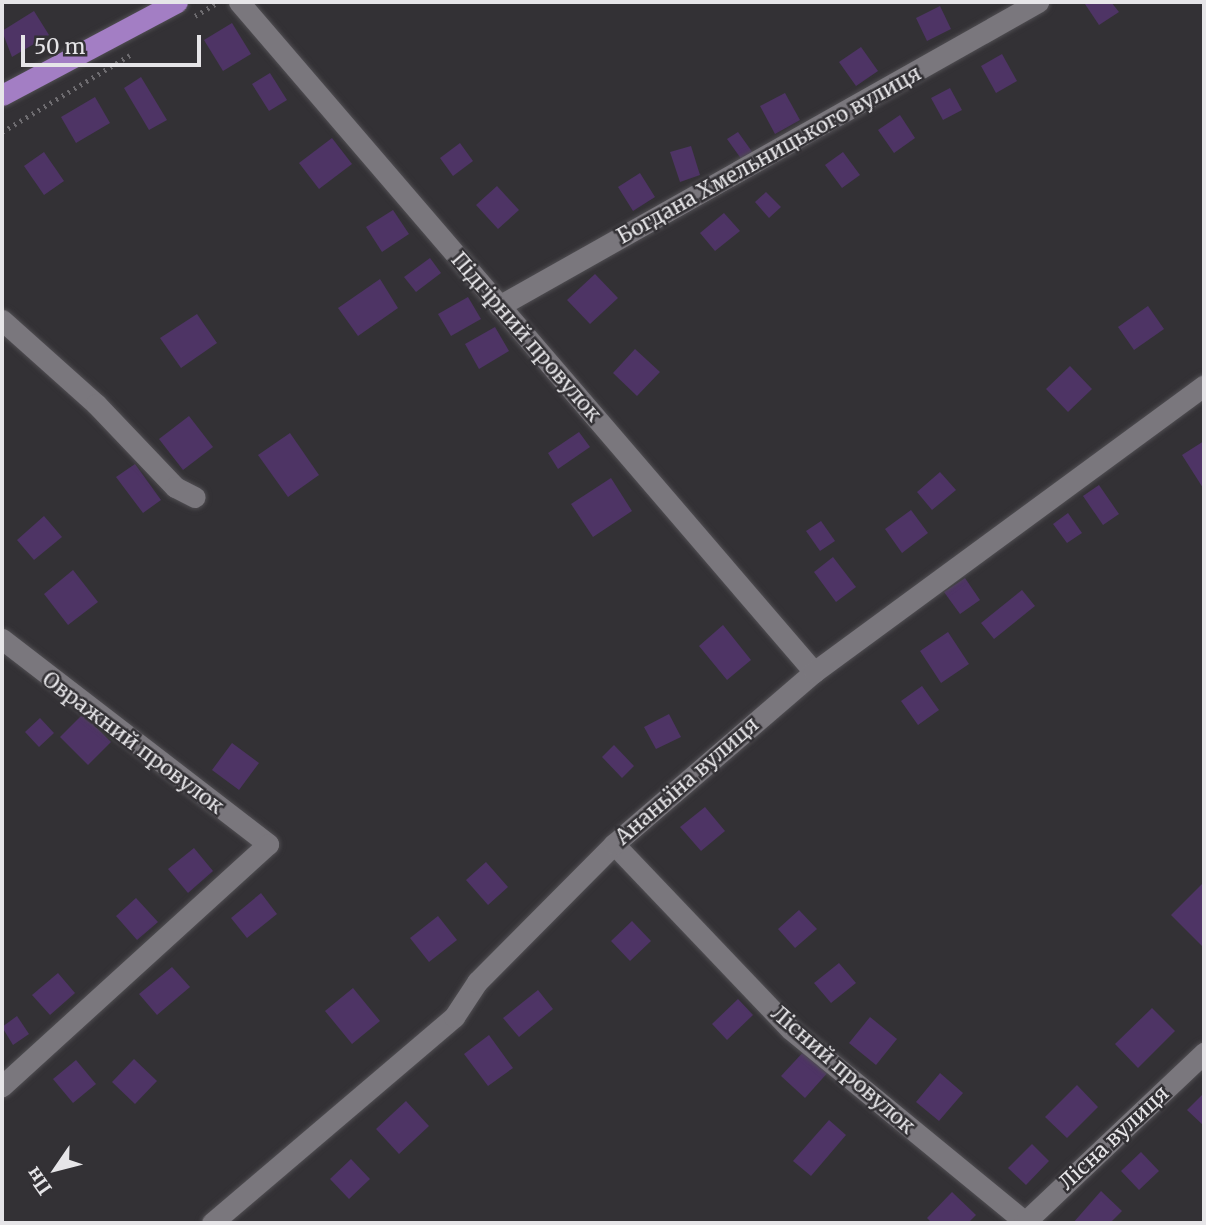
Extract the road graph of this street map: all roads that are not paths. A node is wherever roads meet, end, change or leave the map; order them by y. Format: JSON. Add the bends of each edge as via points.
{"nodes":[{"id":1,"x":177,"y":2,"type":"edge"},
{"id":2,"x":239,"y":2,"type":"edge"},
{"id":3,"x":1038,"y":2,"type":"edge"},
{"id":4,"x":2,"y":95,"type":"edge"},
{"id":5,"x":499,"y":306,"type":"junction"},
{"id":6,"x":2,"y":320,"type":"edge"},
{"id":7,"x":1204,"y":386,"type":"edge"},
{"id":8,"x":195,"y":497,"type":"dead end"},
{"id":9,"x":2,"y":639,"type":"edge"},
{"id":10,"x":814,"y":671,"type":"junction"},
{"id":11,"x":614,"y":844,"type":"junction"},
{"id":12,"x":1204,"y":1053,"type":"edge"},
{"id":13,"x":2,"y":1086,"type":"edge"},
{"id":14,"x":212,"y":1223,"type":"edge"},
{"id":15,"x":1024,"y":1223,"type":"edge"}],
"edges":[{"from":1,"to":4,"type":"main road"},
{"from":2,"to":5,"type":"street","name":"Підгірний провулок"},
{"from":3,"to":5,"type":"street","name":"Богдана Хмельницького вулиця"},
{"from":5,"to":10,"type":"street","name":"Підгірний провулок"},
{"from":6,"to":8,"type":"street","via":[[96,404],[175,487]]},
{"from":7,"to":10,"type":"street","name":"Ананьїна вулиця"},
{"from":9,"to":13,"type":"street","name":"Овражний провулок","via":[[268,844]]},
{"from":10,"to":11,"type":"street","name":"Ананьїна вулиця"},
{"from":11,"to":14,"type":"street","name":"Ананьїна вулиця","via":[[477,982],[454,1017]]},
{"from":11,"to":15,"type":"street","name":"Лісний провулок","via":[[790,1029]]},
{"from":12,"to":15,"type":"street","name":"Лісна вулиця"}]}
